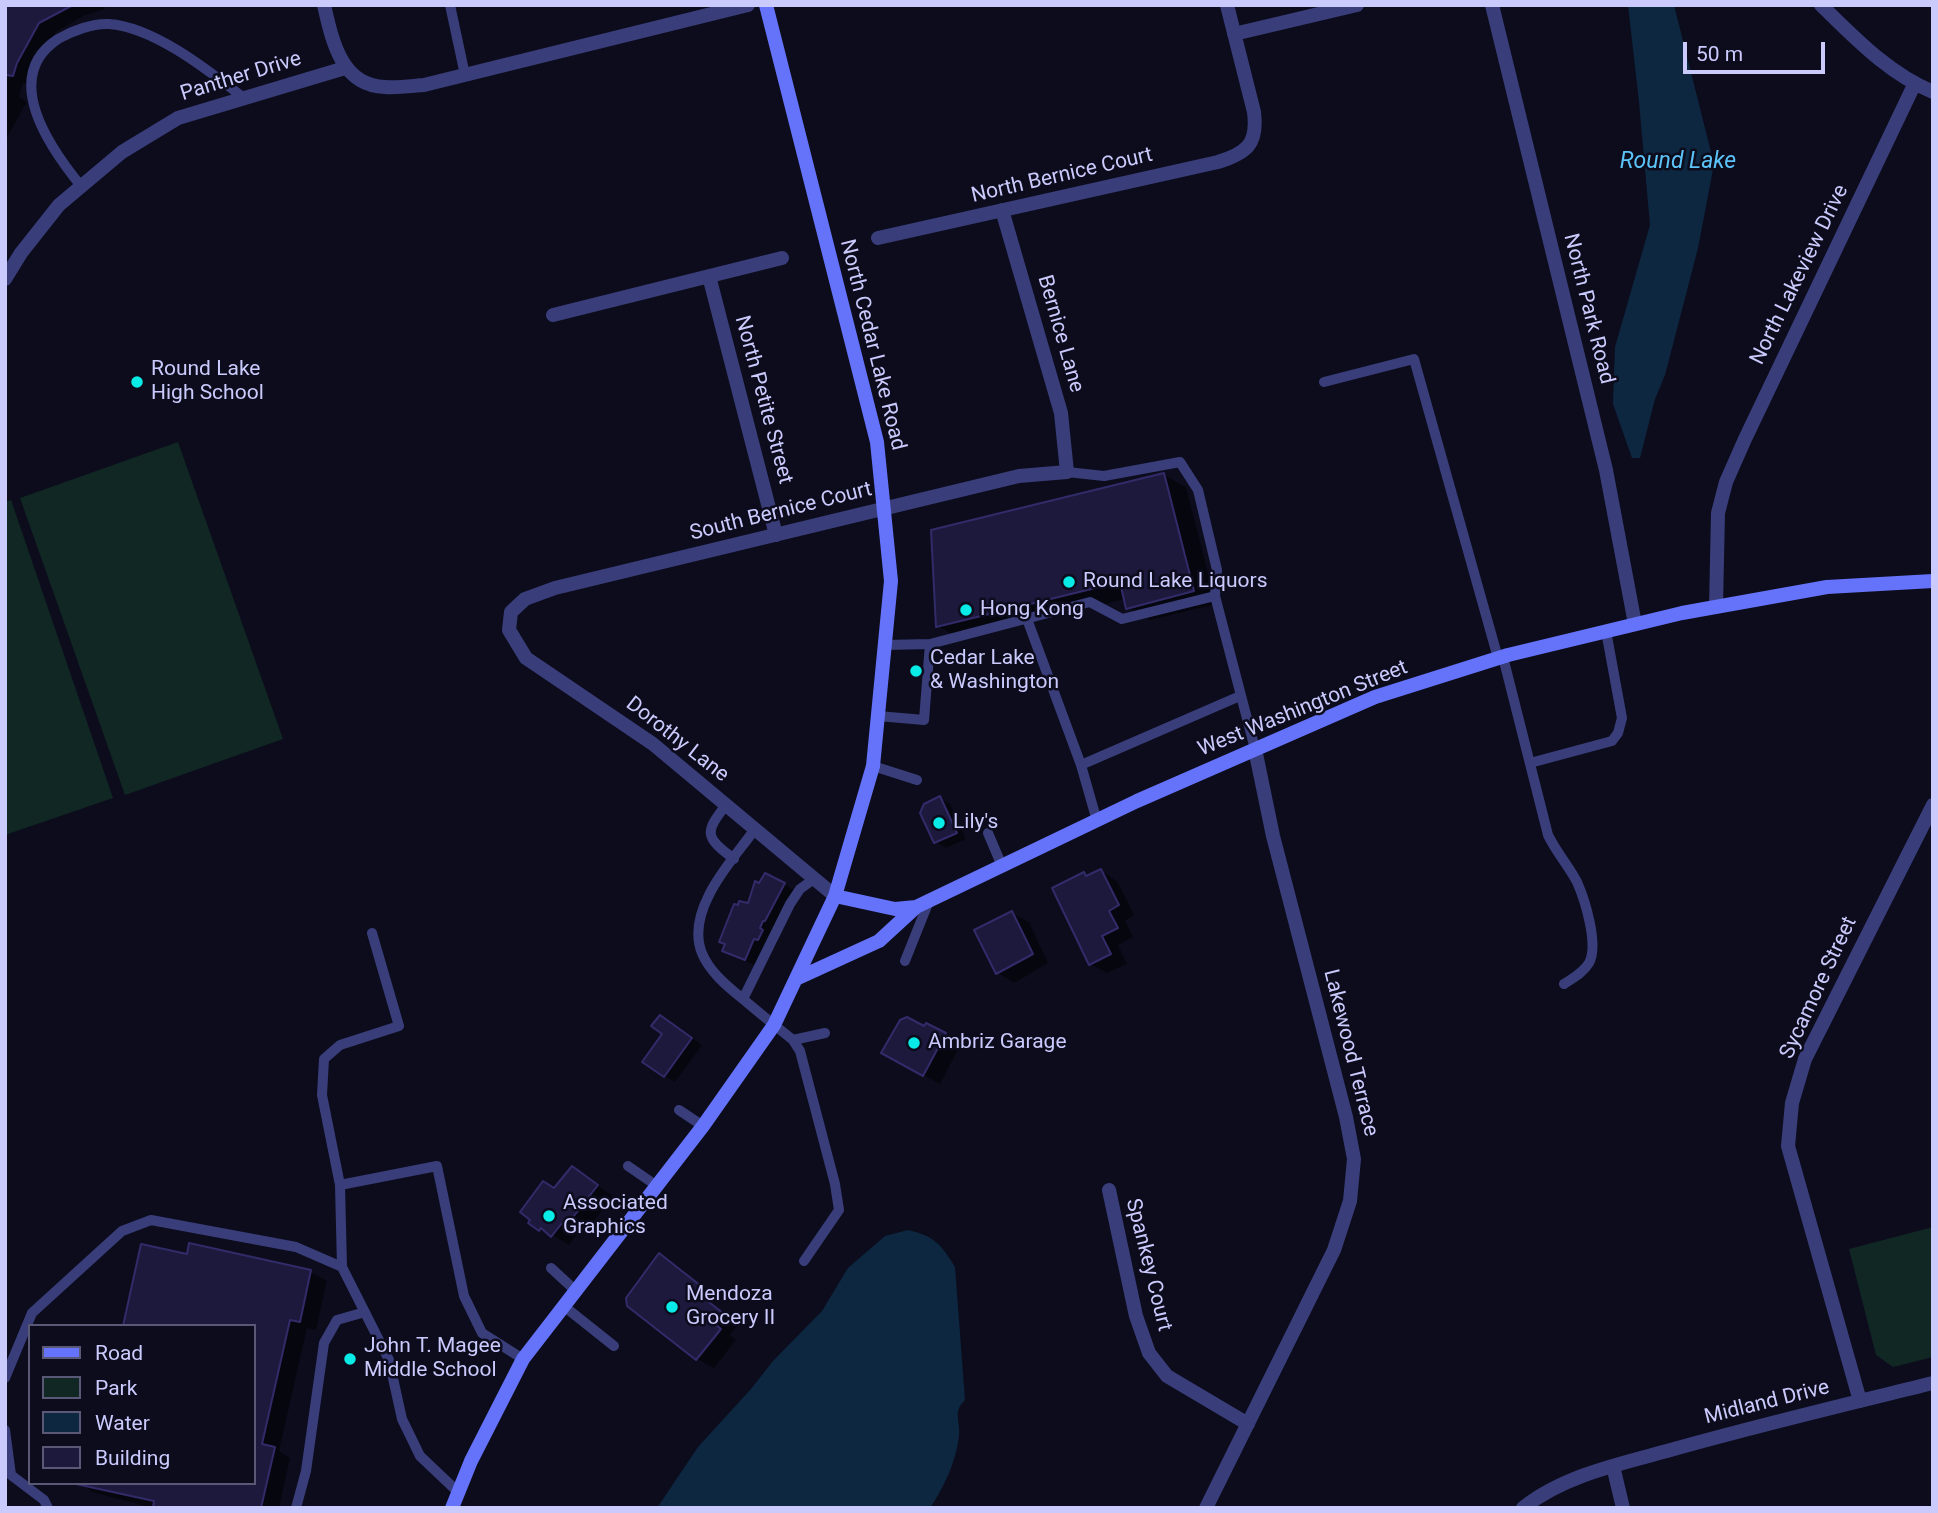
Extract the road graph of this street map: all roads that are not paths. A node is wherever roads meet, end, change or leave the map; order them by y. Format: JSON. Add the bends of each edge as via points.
{"nodes":[{"id":1,"x":324,"y":5,"type":"edge"},
{"id":2,"x":450,"y":5,"type":"edge"},
{"id":3,"x":748,"y":5,"type":"edge"},
{"id":4,"x":766,"y":5,"type":"edge"},
{"id":5,"x":1227,"y":5,"type":"edge"},
{"id":6,"x":1357,"y":5,"type":"edge"},
{"id":7,"x":1492,"y":5,"type":"edge"},
{"id":8,"x":1821,"y":5,"type":"edge"},
{"id":9,"x":1234,"y":34,"type":"junction"},
{"id":10,"x":345,"y":68,"type":"junction"},
{"id":11,"x":465,"y":75,"type":"junction"},
{"id":12,"x":1915,"y":83,"type":"junction"},
{"id":13,"x":1933,"y":92,"type":"edge"},
{"id":14,"x":244,"y":98,"type":"junction"},
{"id":15,"x":81,"y":186,"type":"junction"},
{"id":16,"x":1002,"y":210,"type":"junction"},
{"id":17,"x":878,"y":238,"type":"dead end"},
{"id":18,"x":782,"y":258,"type":"dead end"},
{"id":19,"x":709,"y":276,"type":"junction"},
{"id":20,"x":5,"y":279,"type":"edge"},
{"id":21,"x":553,"y":315,"type":"dead end"},
{"id":22,"x":1324,"y":382,"type":"dead end"},
{"id":23,"x":1067,"y":472,"type":"junction"},
{"id":24,"x":884,"y":509,"type":"junction"},
{"id":25,"x":776,"y":535,"type":"junction"},
{"id":26,"x":1933,"y":580,"type":"edge"},
{"id":27,"x":1215,"y":596,"type":"junction"},
{"id":28,"x":1716,"y":607,"type":"junction"},
{"id":29,"x":511,"y":612,"type":"joint"},
{"id":30,"x":1027,"y":619,"type":"junction"},
{"id":31,"x":1635,"y":624,"type":"junction"},
{"id":32,"x":1606,"y":631,"type":"junction"},
{"id":33,"x":930,"y":644,"type":"junction"},
{"id":34,"x":885,"y":645,"type":"junction"},
{"id":35,"x":1500,"y":658,"type":"junction"},
{"id":36,"x":1240,"y":696,"type":"junction"},
{"id":37,"x":878,"y":716,"type":"junction"},
{"id":38,"x":1255,"y":749,"type":"junction"},
{"id":39,"x":1530,"y":764,"type":"junction"},
{"id":40,"x":1081,"y":765,"type":"junction"},
{"id":41,"x":873,"y":766,"type":"junction"},
{"id":42,"x":917,"y":780,"type":"dead end"},
{"id":43,"x":726,"y":805,"type":"junction"},
{"id":44,"x":1933,"y":805,"type":"edge"},
{"id":45,"x":1097,"y":821,"type":"junction"},
{"id":46,"x":755,"y":829,"type":"junction"},
{"id":47,"x":988,"y":833,"type":"dead end"},
{"id":48,"x":734,"y":859,"type":"junction"},
{"id":49,"x":1002,"y":866,"type":"junction"},
{"id":50,"x":814,"y":879,"type":"junction"},
{"id":51,"x":835,"y":896,"type":"junction"},
{"id":52,"x":922,"y":904,"type":"junction"},
{"id":53,"x":372,"y":933,"type":"dead end"},
{"id":54,"x":905,"y":961,"type":"dead end"},
{"id":55,"x":796,"y":979,"type":"junction"},
{"id":56,"x":1564,"y":985,"type":"dead end"},
{"id":57,"x":743,"y":999,"type":"junction"},
{"id":58,"x":774,"y":1025,"type":"junction"},
{"id":59,"x":825,"y":1033,"type":"dead end"},
{"id":60,"x":793,"y":1040,"type":"junction"},
{"id":61,"x":679,"y":1110,"type":"dead end"},
{"id":62,"x":703,"y":1126,"type":"junction"},
{"id":63,"x":628,"y":1166,"type":"dead end"},
{"id":64,"x":340,"y":1185,"type":"junction"},
{"id":65,"x":657,"y":1186,"type":"junction"},
{"id":66,"x":1109,"y":1190,"type":"dead end"},
{"id":67,"x":804,"y":1261,"type":"dead end"},
{"id":68,"x":342,"y":1267,"type":"junction"},
{"id":69,"x":551,"y":1268,"type":"dead end"},
{"id":70,"x":576,"y":1292,"type":"junction"},
{"id":71,"x":565,"y":1307,"type":"junction"},
{"id":72,"x":365,"y":1312,"type":"junction"},
{"id":73,"x":614,"y":1346,"type":"dead end"},
{"id":74,"x":523,"y":1359,"type":"junction"},
{"id":75,"x":5,"y":1378,"type":"edge"},
{"id":76,"x":1933,"y":1383,"type":"edge"},
{"id":77,"x":1860,"y":1401,"type":"junction"},
{"id":78,"x":1248,"y":1424,"type":"junction"},
{"id":79,"x":5,"y":1430,"type":"edge"},
{"id":80,"x":1613,"y":1466,"type":"junction"},
{"id":81,"x":458,"y":1492,"type":"junction"},
{"id":82,"x":48,"y":1508,"type":"edge"},
{"id":83,"x":296,"y":1508,"type":"edge"},
{"id":84,"x":452,"y":1508,"type":"edge"},
{"id":85,"x":1206,"y":1508,"type":"edge"},
{"id":86,"x":1523,"y":1508,"type":"edge"},
{"id":87,"x":1623,"y":1508,"type":"edge"}],
"edges":[{"from":1,"to":10,"type":"street","via":[[332,43]]},
{"from":2,"to":11,"type":"lane"},
{"from":3,"to":11,"type":"street"},
{"from":4,"to":24,"type":"main road","name":"North Cedar Lake Road","via":[[877,442]]},
{"from":5,"to":9,"type":"street"},
{"from":6,"to":9,"type":"street"},
{"from":7,"to":31,"type":"street","name":"North Park Road","via":[[1606,470]]},
{"from":8,"to":12,"type":"street","via":[[1872,54]]},
{"from":9,"to":16,"type":"street","name":"North Bernice Court","via":[[1256,129],[1239,155]]},
{"from":10,"to":11,"type":"street","via":[[360,82],[383,88]]},
{"from":10,"to":14,"type":"street","name":"Panther Drive"},
{"from":12,"to":13,"type":"street"},
{"from":12,"to":28,"type":"street","name":"North Lakeview Drive","via":[[1726,482],[1718,513]]},
{"from":14,"to":15,"type":"street","name":"Panther Drive","via":[[178,118],[122,152]]},
{"from":14,"to":15,"type":"lane","via":[[187,56],[138,32],[108,24],[62,37],[37,59],[30,80],[39,122]]},
{"from":15,"to":20,"type":"street","name":"Panther Drive","via":[[59,205]]},
{"from":16,"to":17,"type":"street","name":"North Bernice Court"},
{"from":16,"to":23,"type":"street","name":"Bernice Lane","via":[[1061,413]]},
{"from":18,"to":19,"type":"street"},
{"from":19,"to":21,"type":"street"},
{"from":19,"to":25,"type":"street","name":"North Petite Street"},
{"from":22,"to":35,"type":"lane","via":[[1414,359]]},
{"from":23,"to":24,"type":"street","name":"South Bernice Court","via":[[1019,476]]},
{"from":23,"to":27,"type":"lane","via":[[1104,476],[1180,461],[1198,490],[1217,570]]},
{"from":24,"to":25,"type":"street","name":"South Bernice Court"},
{"from":24,"to":34,"type":"main road","name":"North Cedar Lake Road","via":[[891,581]]},
{"from":25,"to":29,"type":"street","name":"South Bernice Court","via":[[555,588],[525,599]]},
{"from":26,"to":28,"type":"main road","name":"West Washington Street","via":[[1827,587]]},
{"from":27,"to":30,"type":"lane","via":[[1122,619],[1090,602]]},
{"from":27,"to":36,"type":"lane"},
{"from":28,"to":31,"type":"main road","name":"West Washington Street"},
{"from":29,"to":43,"type":"street","name":"Dorothy Lane","via":[[509,630],[526,658],[653,744]]},
{"from":30,"to":33,"type":"lane"},
{"from":30,"to":40,"type":"lane"},
{"from":31,"to":32,"type":"main road","name":"West Washington Street"},
{"from":32,"to":35,"type":"main road","name":"West Washington Street"},
{"from":32,"to":39,"type":"lane","via":[[1622,718],[1618,733],[1612,741]]},
{"from":33,"to":34,"type":"lane"},
{"from":33,"to":37,"type":"lane","via":[[924,720]]},
{"from":34,"to":37,"type":"main road","name":"North Cedar Lake Road"},
{"from":35,"to":38,"type":"main road","name":"West Washington Street","via":[[1375,697]]},
{"from":35,"to":39,"type":"lane"},
{"from":36,"to":38,"type":"lane"},
{"from":36,"to":40,"type":"lane"},
{"from":37,"to":41,"type":"main road","name":"North Cedar Lake Road"},
{"from":38,"to":45,"type":"main road","name":"West Washington Street"},
{"from":38,"to":78,"type":"street","name":"Lakewood Terrace","via":[[1354,1159],[1350,1201],[1334,1250]]},
{"from":39,"to":56,"type":"lane","via":[[1548,835],[1576,880],[1592,937],[1589,962]]},
{"from":40,"to":45,"type":"lane"},
{"from":41,"to":42,"type":"lane"},
{"from":41,"to":51,"type":"main road","name":"North Cedar Lake Road"},
{"from":43,"to":46,"type":"street","name":"Dorothy Lane"},
{"from":43,"to":48,"type":"lane","via":[[710,831],[718,847]]},
{"from":44,"to":77,"type":"street","name":"Sycamore Street","via":[[1827,1011],[1792,1103],[1788,1146]]},
{"from":45,"to":49,"type":"main road","name":"West Washington Street"},
{"from":46,"to":48,"type":"lane"},
{"from":46,"to":50,"type":"street","name":"Dorothy Lane"},
{"from":47,"to":49,"type":"lane"},
{"from":48,"to":57,"type":"lane","via":[[709,892],[699,916],[698,944],[708,967]]},
{"from":49,"to":52,"type":"main road","name":"West Washington Street"},
{"from":50,"to":51,"type":"street","name":"Dorothy Lane"},
{"from":50,"to":57,"type":"lane","via":[[790,904]]},
{"from":51,"to":52,"type":"main road","name":"West Washington Street","via":[[895,909]]},
{"from":51,"to":55,"type":"main road","name":"North Cedar Lake Road"},
{"from":52,"to":54,"type":"lane"},
{"from":52,"to":55,"type":"main road","via":[[879,941]]},
{"from":53,"to":64,"type":"lane","via":[[399,1026],[340,1045],[324,1059],[322,1095]]},
{"from":55,"to":58,"type":"main road","name":"North Cedar Lake Road"},
{"from":57,"to":58,"type":"lane"},
{"from":58,"to":60,"type":"lane"},
{"from":58,"to":62,"type":"main road","name":"North Cedar Lake Road"},
{"from":59,"to":60,"type":"lane"},
{"from":60,"to":67,"type":"lane","via":[[810,1085],[839,1210]]},
{"from":61,"to":62,"type":"lane"},
{"from":62,"to":65,"type":"main road","name":"North Cedar Lake Road"},
{"from":63,"to":65,"type":"lane"},
{"from":64,"to":68,"type":"lane"},
{"from":64,"to":74,"type":"lane","via":[[437,1166],[464,1296],[482,1333]]},
{"from":65,"to":70,"type":"main road","name":"North Cedar Lake Road"},
{"from":66,"to":78,"type":"street","name":"Spankey Court","via":[[1136,1316],[1149,1353],[1167,1376]]},
{"from":68,"to":72,"type":"lane"},
{"from":68,"to":75,"type":"lane","via":[[296,1247],[151,1220],[122,1231],[32,1313]]},
{"from":69,"to":70,"type":"lane"},
{"from":70,"to":71,"type":"main road","name":"North Cedar Lake Road"},
{"from":71,"to":73,"type":"lane"},
{"from":71,"to":74,"type":"main road","name":"North Cedar Lake Road"},
{"from":72,"to":81,"type":"lane","via":[[389,1360],[402,1419],[420,1456]]},
{"from":72,"to":83,"type":"lane","via":[[337,1320],[324,1343],[306,1471]]},
{"from":74,"to":81,"type":"main road","name":"North Cedar Lake Road"},
{"from":76,"to":77,"type":"street","name":"Midland Drive"},
{"from":77,"to":80,"type":"street","name":"Midland Drive"},
{"from":78,"to":85,"type":"street","name":"Lakewood Terrace"},
{"from":79,"to":82,"type":"lane","via":[[11,1475]]},
{"from":80,"to":86,"type":"street","name":"Midland Drive","via":[[1568,1482]]},
{"from":80,"to":87,"type":"street"},
{"from":81,"to":84,"type":"main road","name":"North Cedar Lake Road"}]}
